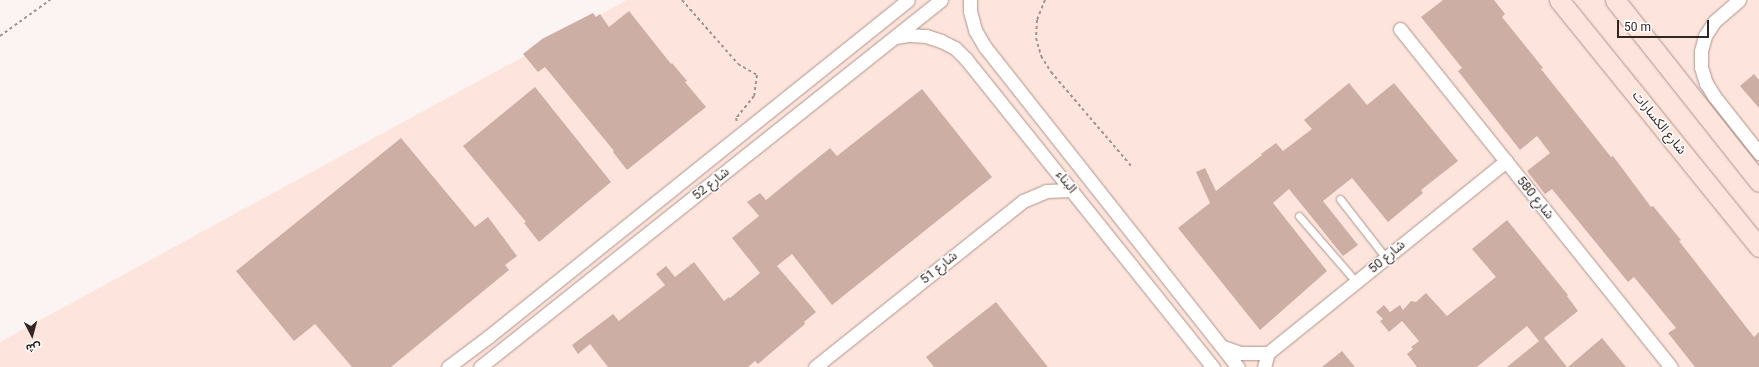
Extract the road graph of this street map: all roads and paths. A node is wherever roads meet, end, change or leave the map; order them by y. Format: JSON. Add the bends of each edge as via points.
{"nodes":[{"id":1,"x":50,"y":0,"type":"edge"},
{"id":2,"x":682,"y":0,"type":"edge"},
{"id":3,"x":908,"y":0,"type":"edge"},
{"id":4,"x":941,"y":0,"type":"edge"},
{"id":5,"x":970,"y":0,"type":"edge"},
{"id":6,"x":1045,"y":0,"type":"edge"},
{"id":7,"x":1559,"y":0,"type":"edge"},
{"id":8,"x":1615,"y":0,"type":"edge"},
{"id":9,"x":1739,"y":0,"type":"edge"},
{"id":10,"x":1400,"y":29,"type":"dead end"},
{"id":11,"x":0,"y":36,"type":"edge"},
{"id":12,"x":895,"y":37,"type":"junction"},
{"id":13,"x":740,"y":135,"type":"junction"},
{"id":14,"x":1759,"y":153,"type":"edge"},
{"id":15,"x":1506,"y":161,"type":"junction"},
{"id":16,"x":1132,"y":167,"type":"dead end"},
{"id":17,"x":1759,"y":182,"type":"edge"},
{"id":18,"x":1072,"y":190,"type":"junction"},
{"id":19,"x":1340,"y":199,"type":"dead end"},
{"id":20,"x":1299,"y":216,"type":"dead end"},
{"id":21,"x":1759,"y":247,"type":"edge"},
{"id":22,"x":1386,"y":258,"type":"junction"},
{"id":23,"x":1357,"y":283,"type":"junction"},
{"id":24,"x":1222,"y":346,"type":"junction"},
{"id":25,"x":1268,"y":353,"type":"junction"},
{"id":26,"x":1208,"y":364,"type":"edge"},
{"id":27,"x":448,"y":367,"type":"edge"},
{"id":28,"x":480,"y":367,"type":"edge"},
{"id":29,"x":815,"y":367,"type":"edge"},
{"id":30,"x":1238,"y":367,"type":"edge"},
{"id":31,"x":1264,"y":367,"type":"edge"},
{"id":32,"x":1671,"y":367,"type":"edge"}],
"edges":[{"from":1,"to":11,"type":"path"},
{"from":2,"to":13,"type":"path","via":[[738,64],[758,75],[754,96],[736,118]]},
{"from":3,"to":13,"type":"street","name":"شارع 52"},
{"from":4,"to":12,"type":"street","name":"شارع 52"},
{"from":5,"to":24,"type":"street","name":"البناء","via":[[975,30],[985,47]]},
{"from":6,"to":16,"type":"path","via":[[1037,20],[1036,38],[1041,56],[1051,72]]},
{"from":7,"to":21,"type":"street","name":"شارع الكسارات"},
{"from":8,"to":17,"type":"street"},
{"from":9,"to":14,"type":"street","via":[[1714,22],[1705,36],[1701,51],[1701,67],[1714,96]]},
{"from":10,"to":15,"type":"street","name":"شارع 580"},
{"from":12,"to":18,"type":"street","name":"البناء","via":[[926,36],[955,48]]},
{"from":12,"to":28,"type":"street","name":"شارع 52"},
{"from":13,"to":27,"type":"street","name":"شارع 52"},
{"from":15,"to":22,"type":"street","name":"شارع 50"},
{"from":15,"to":32,"type":"street","name":"شارع 580"},
{"from":18,"to":26,"type":"street","name":"البناء"},
{"from":18,"to":29,"type":"street","name":"شارع 51","via":[[1046,191],[1023,201]]},
{"from":19,"to":22,"type":"lane"},
{"from":20,"to":23,"type":"lane"},
{"from":22,"to":23,"type":"street","name":"شارع 50"},
{"from":23,"to":25,"type":"street","name":"شارع 50"},
{"from":24,"to":25,"type":"street","via":[[1240,353]]},
{"from":24,"to":30,"type":"street","name":"البناء"},
{"from":25,"to":31,"type":"street"}]}
